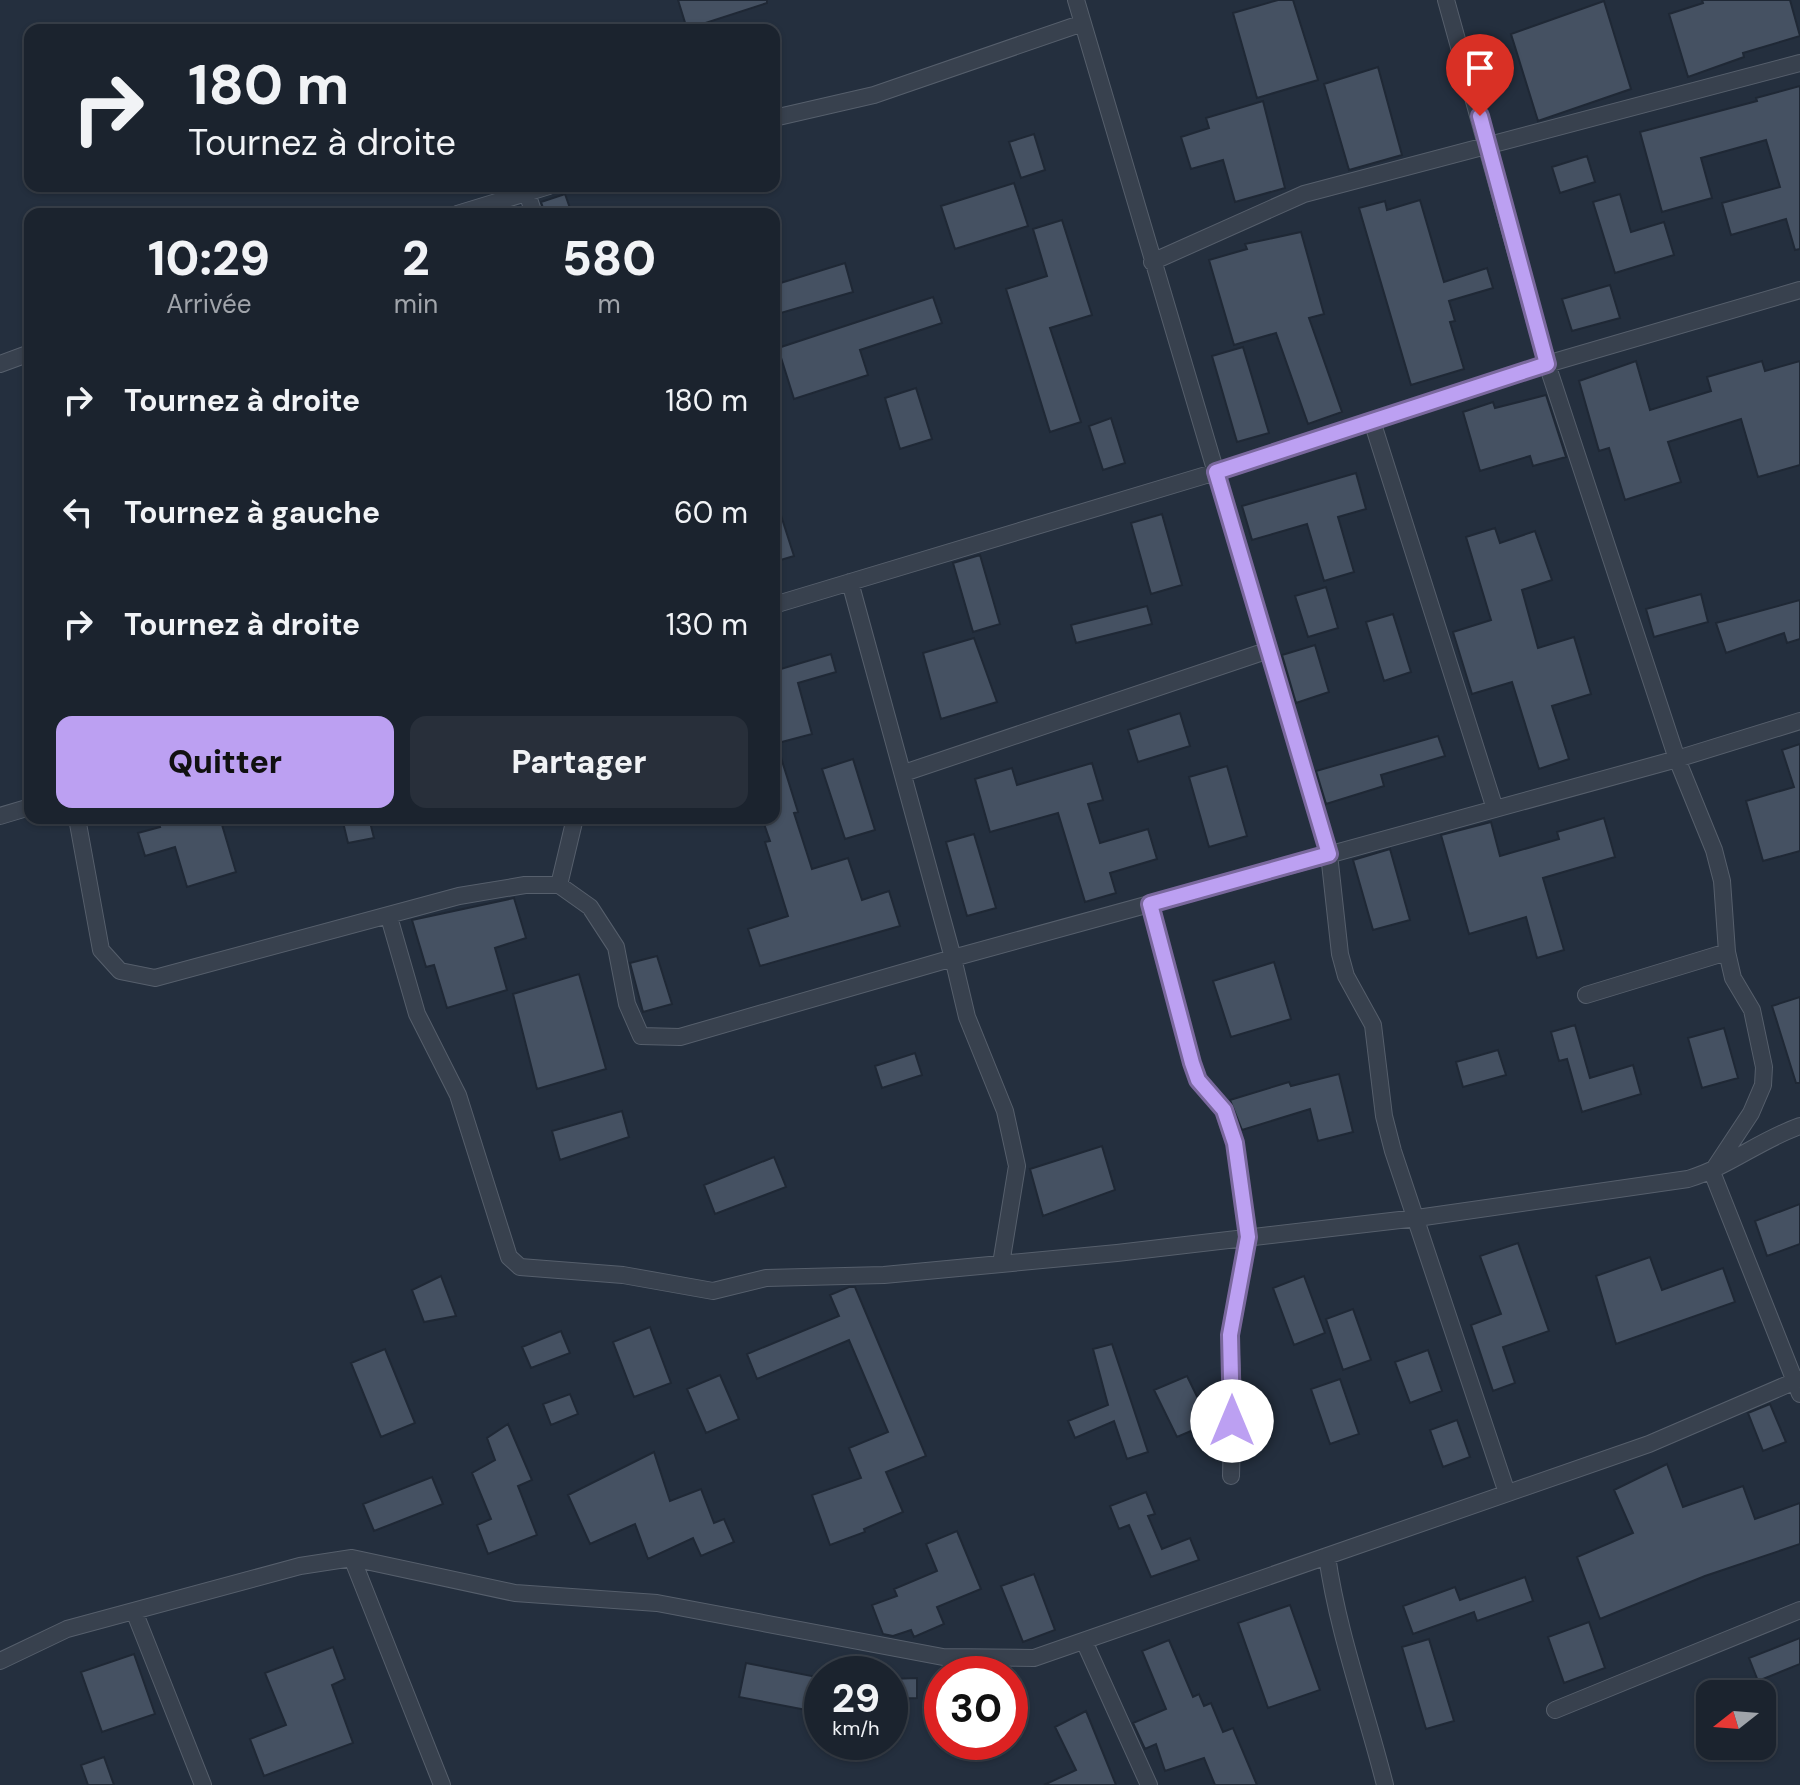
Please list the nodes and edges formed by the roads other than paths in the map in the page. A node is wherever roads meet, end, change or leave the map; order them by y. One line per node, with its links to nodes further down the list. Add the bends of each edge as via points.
1 (1446, 0): 6 (street)
2 (1080, 1): 3 (street)
3 (1080, 24): 5 (street, via 874,95); 11 (street)
4 (1800, 63): 6 (street)
5 (780, 117)
6 (1488, 144): 11 (street, via 1304,194); 15 (street)
7 (530, 192): 8 (street)
8 (527, 193): 9 (street); 10 (street)
9 (477, 208)
10 (532, 208)
11 (1152, 262): 17 (street)
12 (1800, 290): 15 (street)
13 (24, 355): 14 (street)
14 (0, 364)
15 (1547, 364): 16 (street); 22 (street)
16 (1372, 421): 17 (street); 25 (street)
17 (1216, 472): 18 (street); 20 (street)
18 (850, 582): 19 (street); 23 (street)
19 (780, 603)
20 (1269, 650): 23 (street); 29 (street)
21 (1800, 721): 22 (street)
22 (1677, 759): 25 (street); 33 (street, via 1722,881)
23 (904, 773): 34 (street)
24 (24, 809): 26 (street)
25 (1495, 809): 29 (street)
26 (0, 816)
27 (78, 824): 32 (street, via 101,950 120,971 155,978)
28 (574, 824): 30 (street)
29 (1329, 854): 31 (street); 38 (street, via 1340,954 1373,1025 1384,1116)
30 (559, 885): 32 (street, via 459,896); 34 (street, via 590,907 616,947 627,1004 641,1036 680,1037)
31 (1150, 904): 34 (street); 39 (street, via 1198,1080 1224,1110 1235,1143)
32 (389, 917): 40 (street, via 417,1014 458,1095 509,1257 520,1267 623,1275 713,1291 766,1278 884,1275)
33 (1727, 952): 35 (street); 37 (street, via 1761,1039 1763,1085)
34 (953, 958): 40 (street, via 967,1017 1005,1111 1017,1166)
35 (1586, 995)
36 (1800, 1126): 37 (street)
37 (1712, 1172): 38 (street); 41 (street)
38 (1417, 1218): 39 (street); 43 (street)
39 (1248, 1237): 40 (street); 42 (street, via 1230,1335)
40 (1001, 1264)
41 (1799, 1385): 43 (street)
42 (1231, 1476)
43 (1507, 1493): 44 (street)
44 (1327, 1556): 48 (street); 54 (street, via 1335,1610)
45 (352, 1558): 47 (street, via 300,1566); 48 (street, via 515,1593 657,1603 943,1657 1034,1658); 52 (street)
46 (1800, 1610): 50 (street)
47 (134, 1611): 49 (street, via 67,1629); 51 (street)
48 (1084, 1641): 53 (street)
49 (0, 1661)
50 (1555, 1710)
51 (203, 1785)
52 (442, 1785)
53 (1149, 1785)
54 (1385, 1785)

